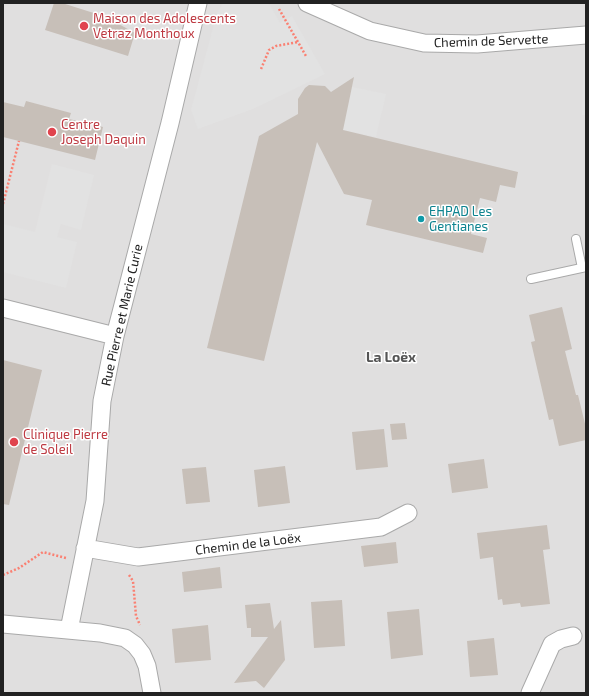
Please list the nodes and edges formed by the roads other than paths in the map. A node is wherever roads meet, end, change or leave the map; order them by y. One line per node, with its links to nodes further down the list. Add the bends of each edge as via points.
1 (198, 3): 8 (street, Rue Pierre et Marie Curie)
2 (307, 3): 3 (street, Chemin de Servette, via 370,31 424,43 477,44)
3 (586, 35)
4 (576, 239): 5 (lane)
5 (584, 268): 6 (lane)
6 (531, 279)
7 (3, 308): 8 (street)
8 (115, 336): 10 (street, Rue Pierre et Marie Curie, via 104,386 95,501)
9 (408, 513): 10 (street, Chemin de la Loëx, via 381,527 138,557)
10 (84, 555): 12 (street, Rue Pierre et Marie Curie)
11 (3, 624): 12 (street)
12 (69, 630): 14 (street, via 114,635 125,638 135,645 147,666)
13 (573, 636): 15 (street, via 552,644)
14 (152, 693)
15 (530, 693)

